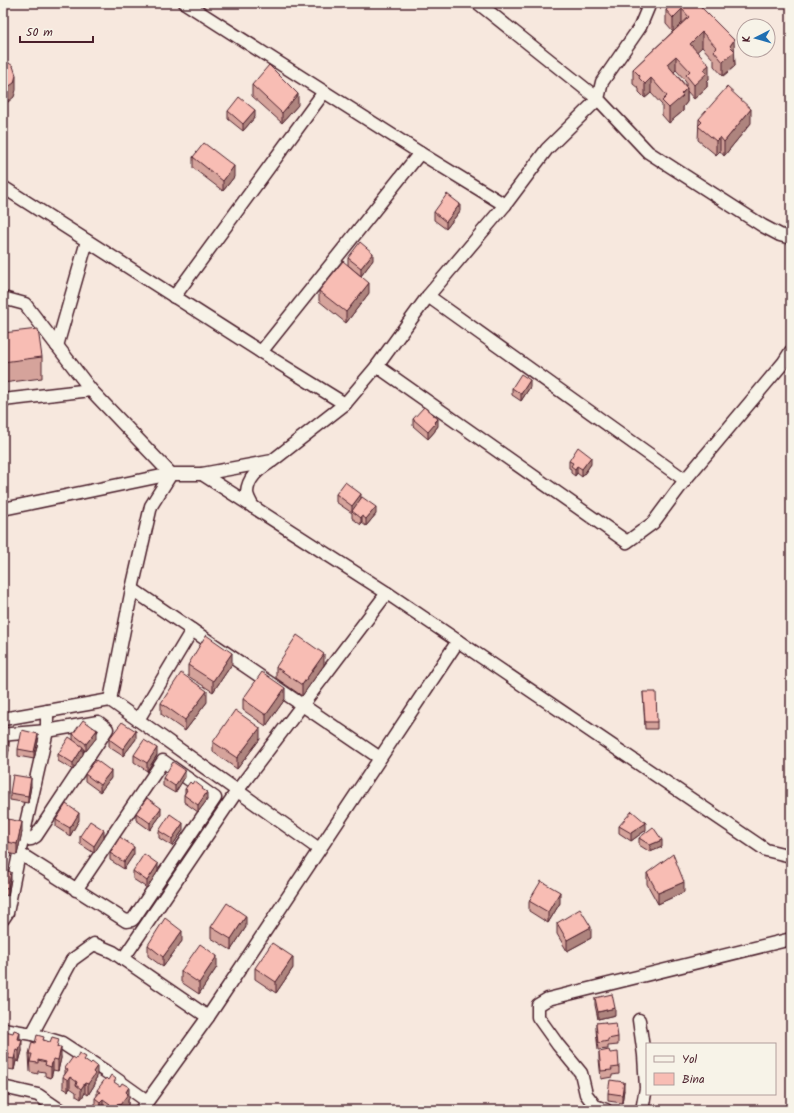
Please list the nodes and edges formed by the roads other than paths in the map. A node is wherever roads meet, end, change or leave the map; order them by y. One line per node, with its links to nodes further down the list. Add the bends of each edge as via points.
1 (184, 3): 4 (street)
2 (478, 3): 5 (street)
3 (650, 3): 5 (street, via 640,27 602,82)
4 (324, 92): 6 (street); 12 (street)
5 (598, 99): 8 (street, via 547,149); 9 (street, via 648,152 763,226)
6 (420, 153): 8 (street); 16 (street)
7 (3, 187): 10 (street)
8 (505, 205): 11 (street)
9 (791, 238)
10 (87, 241): 12 (street); 14 (street)
11 (428, 296): 17 (street); 24 (street)
12 (174, 297): 16 (street)
13 (3, 298): 14 (street, via 25,304)
14 (57, 346): 18 (street)
15 (791, 351): 24 (street)
16 (261, 352): 20 (street)
17 (377, 366): 20 (street); 24 (street, via 627,542 653,523)
18 (92, 390): 19 (street); 22 (street)
19 (3, 400)
20 (345, 404): 21 (street)
21 (272, 461): 23 (street); 25 (street, via 251,478 247,493)
22 (171, 474): 23 (street); 26 (street); 27 (street, via 151,506)
23 (202, 474): 25 (street)
24 (685, 480)
25 (253, 507): 28 (street)
26 (3, 509)
27 (132, 589): 29 (street); 31 (street)
28 (387, 593): 30 (street); 32 (street)
29 (192, 630): 32 (street); 35 (street)
30 (458, 641): 38 (street); 43 (street, via 766,850)
31 (110, 700): 33 (street); 35 (street)
32 (302, 706): 38 (street); 39 (street)
33 (47, 711): 34 (street); 36 (street)
34 (3, 719)
35 (138, 720): 39 (street)
36 (47, 732): 37 (street); 40 (street); 40 (street, via 98,722 108,729 36,836)
37 (3, 736)
38 (380, 758): 41 (street)
39 (238, 791): 41 (street); 47 (street)
40 (22, 840): 42 (street)
41 (319, 849): 48 (street)
42 (19, 854): 44 (street); 45 (street, via 8,913)
43 (791, 856)
44 (76, 890): 44 (street, via 126,921 132,920 215,798 163,761)
45 (3, 919)
46 (791, 939): 55 (street, via 548,999 538,1005 538,1017 581,1073 586,1094 595,1106)
47 (123, 959): 48 (street); 51 (street, via 94,944 72,960)
48 (208, 1017): 53 (street)
49 (639, 1020): 56 (street, via 646,1088)
50 (3, 1029): 51 (street)
51 (32, 1034): 53 (street, via 62,1043 105,1071)
52 (3, 1088): 54 (street, via 38,1095)
53 (144, 1106)
54 (60, 1110)
55 (606, 1110)
56 (642, 1110)

